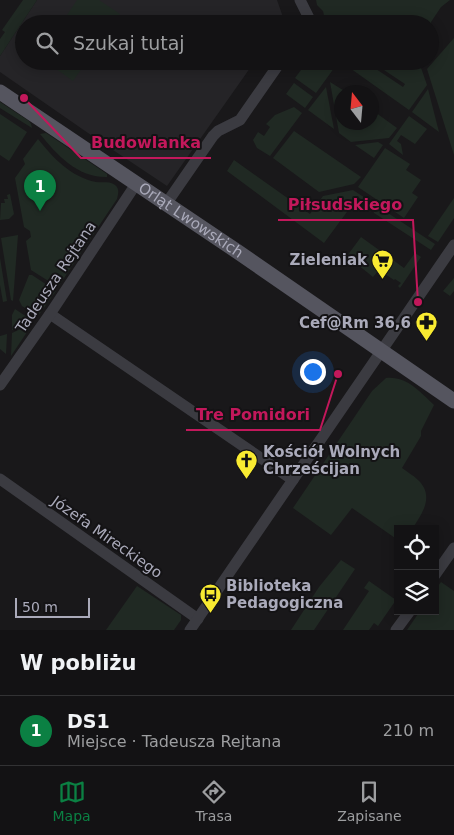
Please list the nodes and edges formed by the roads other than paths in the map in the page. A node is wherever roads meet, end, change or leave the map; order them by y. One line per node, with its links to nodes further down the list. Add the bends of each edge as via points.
1 (300, 0): 2 (street)
2 (308, 15)
3 (275, 70): 6 (street, via 240,120 213,136)
4 (0, 92): 5 (main road, Orląt Lwowskich)
5 (136, 184): 6 (main road, Orląt Lwowskich); 8 (street, Tadeusza Rejtana)
6 (166, 204): 9 (main road, Orląt Lwowskich)
7 (454, 245): 9 (street)
8 (50, 314): 10 (street, Tadeusza Rejtana); 13 (street)
9 (382, 350): 11 (main road, Orląt Lwowskich); 13 (street)
10 (0, 385)
11 (454, 401)
12 (0, 479): 17 (street, Józefa Mireckiego)
13 (293, 480): 17 (street)
14 (454, 548): 15 (street)
15 (439, 570)
16 (407, 615): 19 (street)
17 (198, 619): 18 (street)
18 (190, 630)
19 (396, 630)

